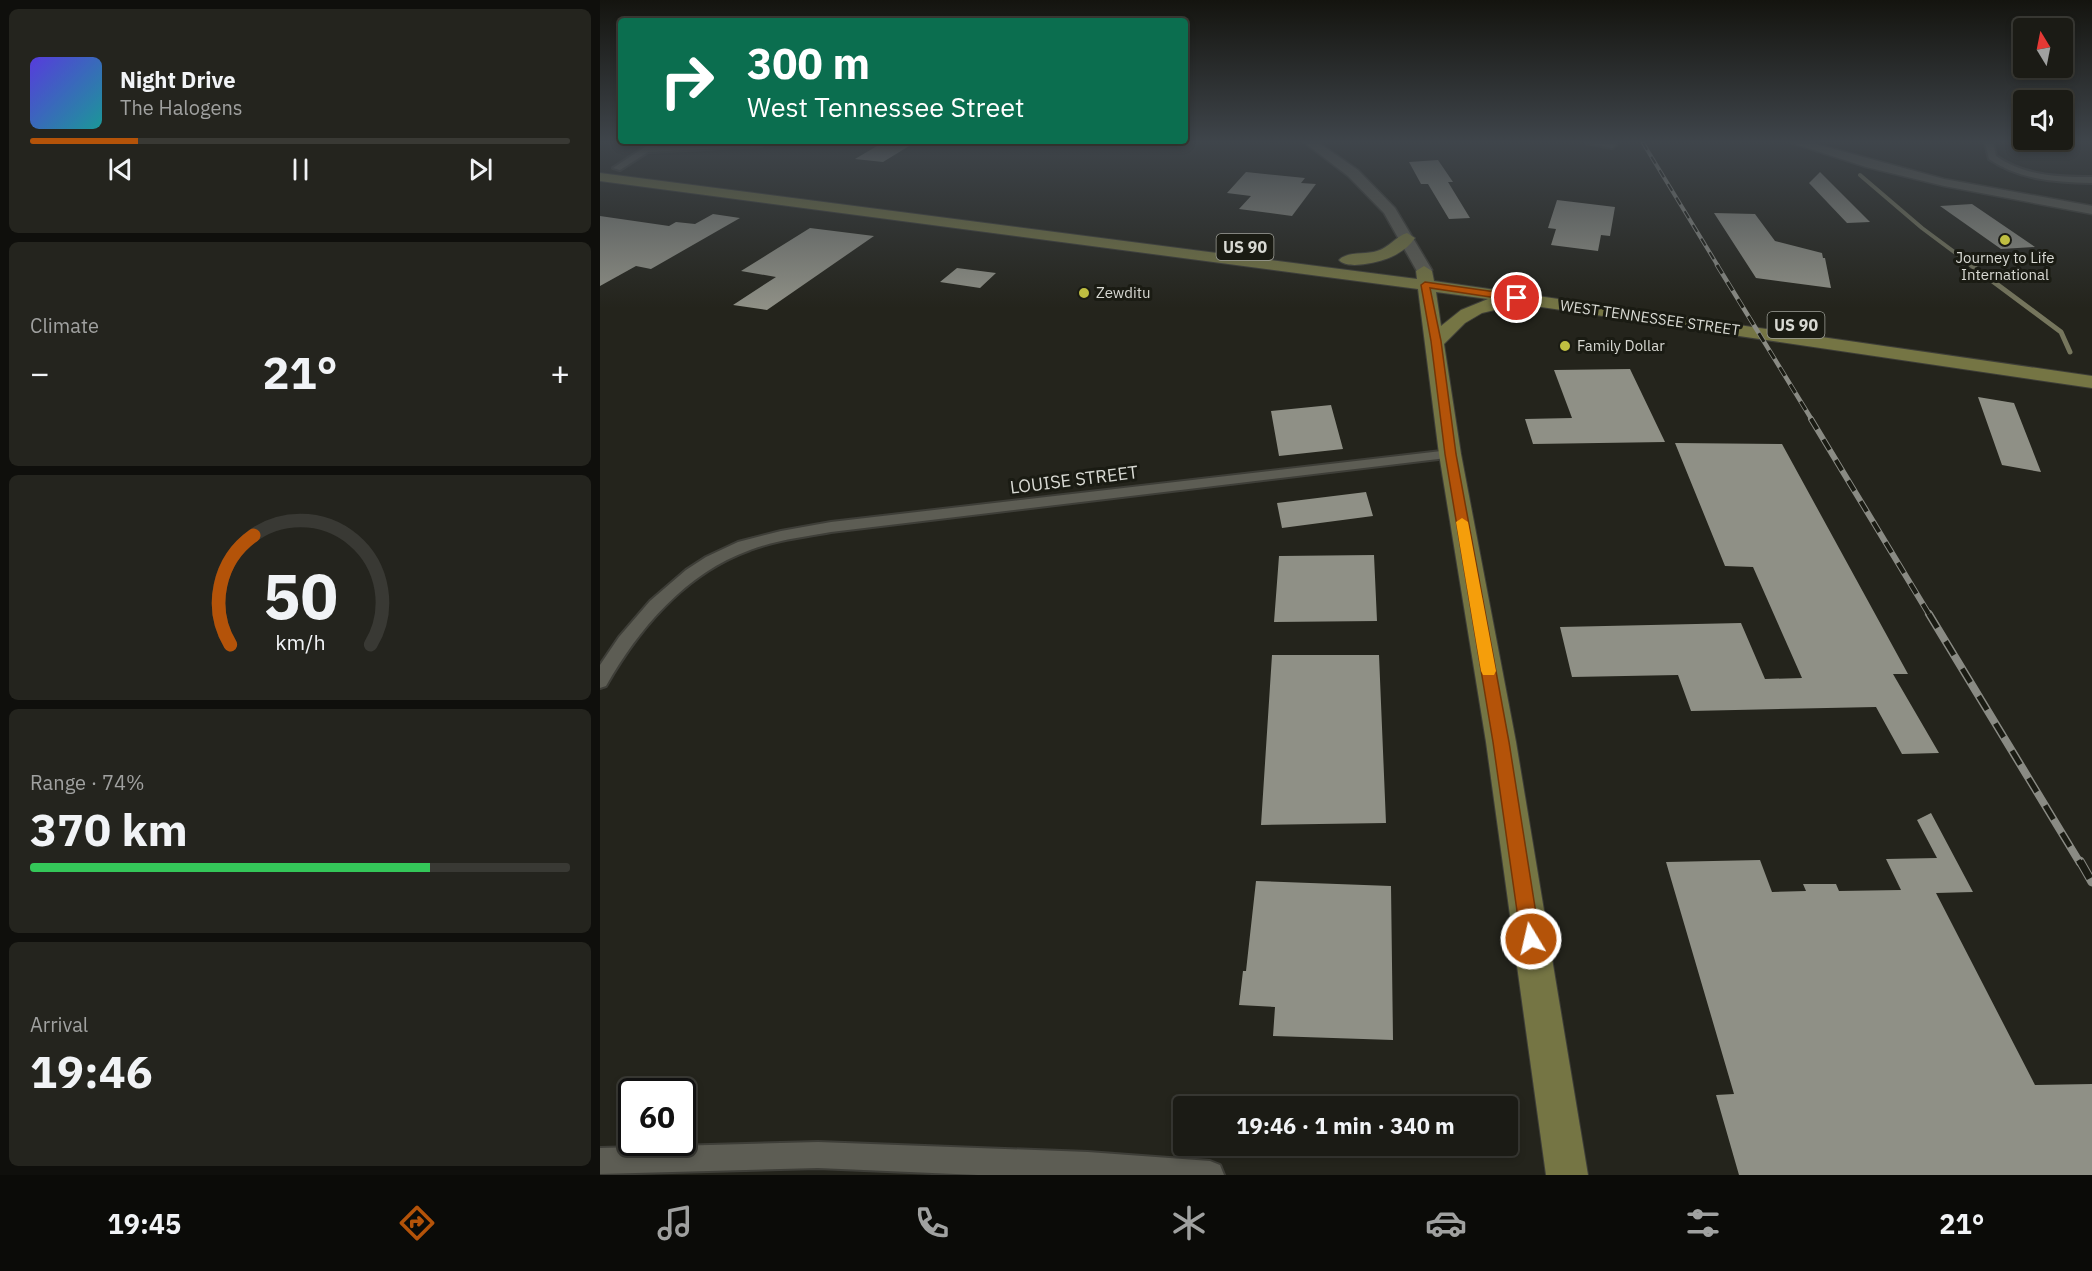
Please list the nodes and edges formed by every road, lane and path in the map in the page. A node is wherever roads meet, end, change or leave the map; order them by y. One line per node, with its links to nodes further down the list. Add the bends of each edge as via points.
1 (785, 198): 6 (main road, WEST TENNESSEE STREET / US 90)
2 (826, 198): 6 (main road, WEST TENNESSEE STREET / US 90)
3 (1379, 198): 7 (main road)
4 (2025, 198): 5 (main road)
5 (2092, 210)
6 (944, 215): 8 (main road, WEST TENNESSEE STREET / US 90); 9 (main road, WEST TENNESSEE STREET / US 90)
7 (1407, 238): 8 (main road, via 1387,254); 9 (main road)
8 (1347, 260): 9 (main road, WEST TENNESSEE STREET / US 90)
9 (1425, 278): 10 (main road, WEST TENNESSEE STREET / US 90); 11 (main road); 12 (main road, WEST TENNESSEE STREET / US 90)
10 (1536, 301): 11 (main road, via 1476,308 1459,318); 12 (main road, WEST TENNESSEE STREET / US 90, via 1964,363)
11 (1436, 341): 15 (main road)
12 (2002, 362): 13 (main road, via 2040,360); 14 (main road, WEST TENNESSEE STREET / US 90)
13 (2092, 368)
14 (2092, 382)
15 (1450, 454): 16 (street, LOUISE STREET, via 831,527 750,544 708,563 664,597 629,635); 20 (main road, via 1501,742)
16 (600, 681)
17 (600, 1161): 18 (street, via 818,1155)
18 (1088, 1170): 19 (street)
19 (1209, 1175)
20 (1567, 1175)

